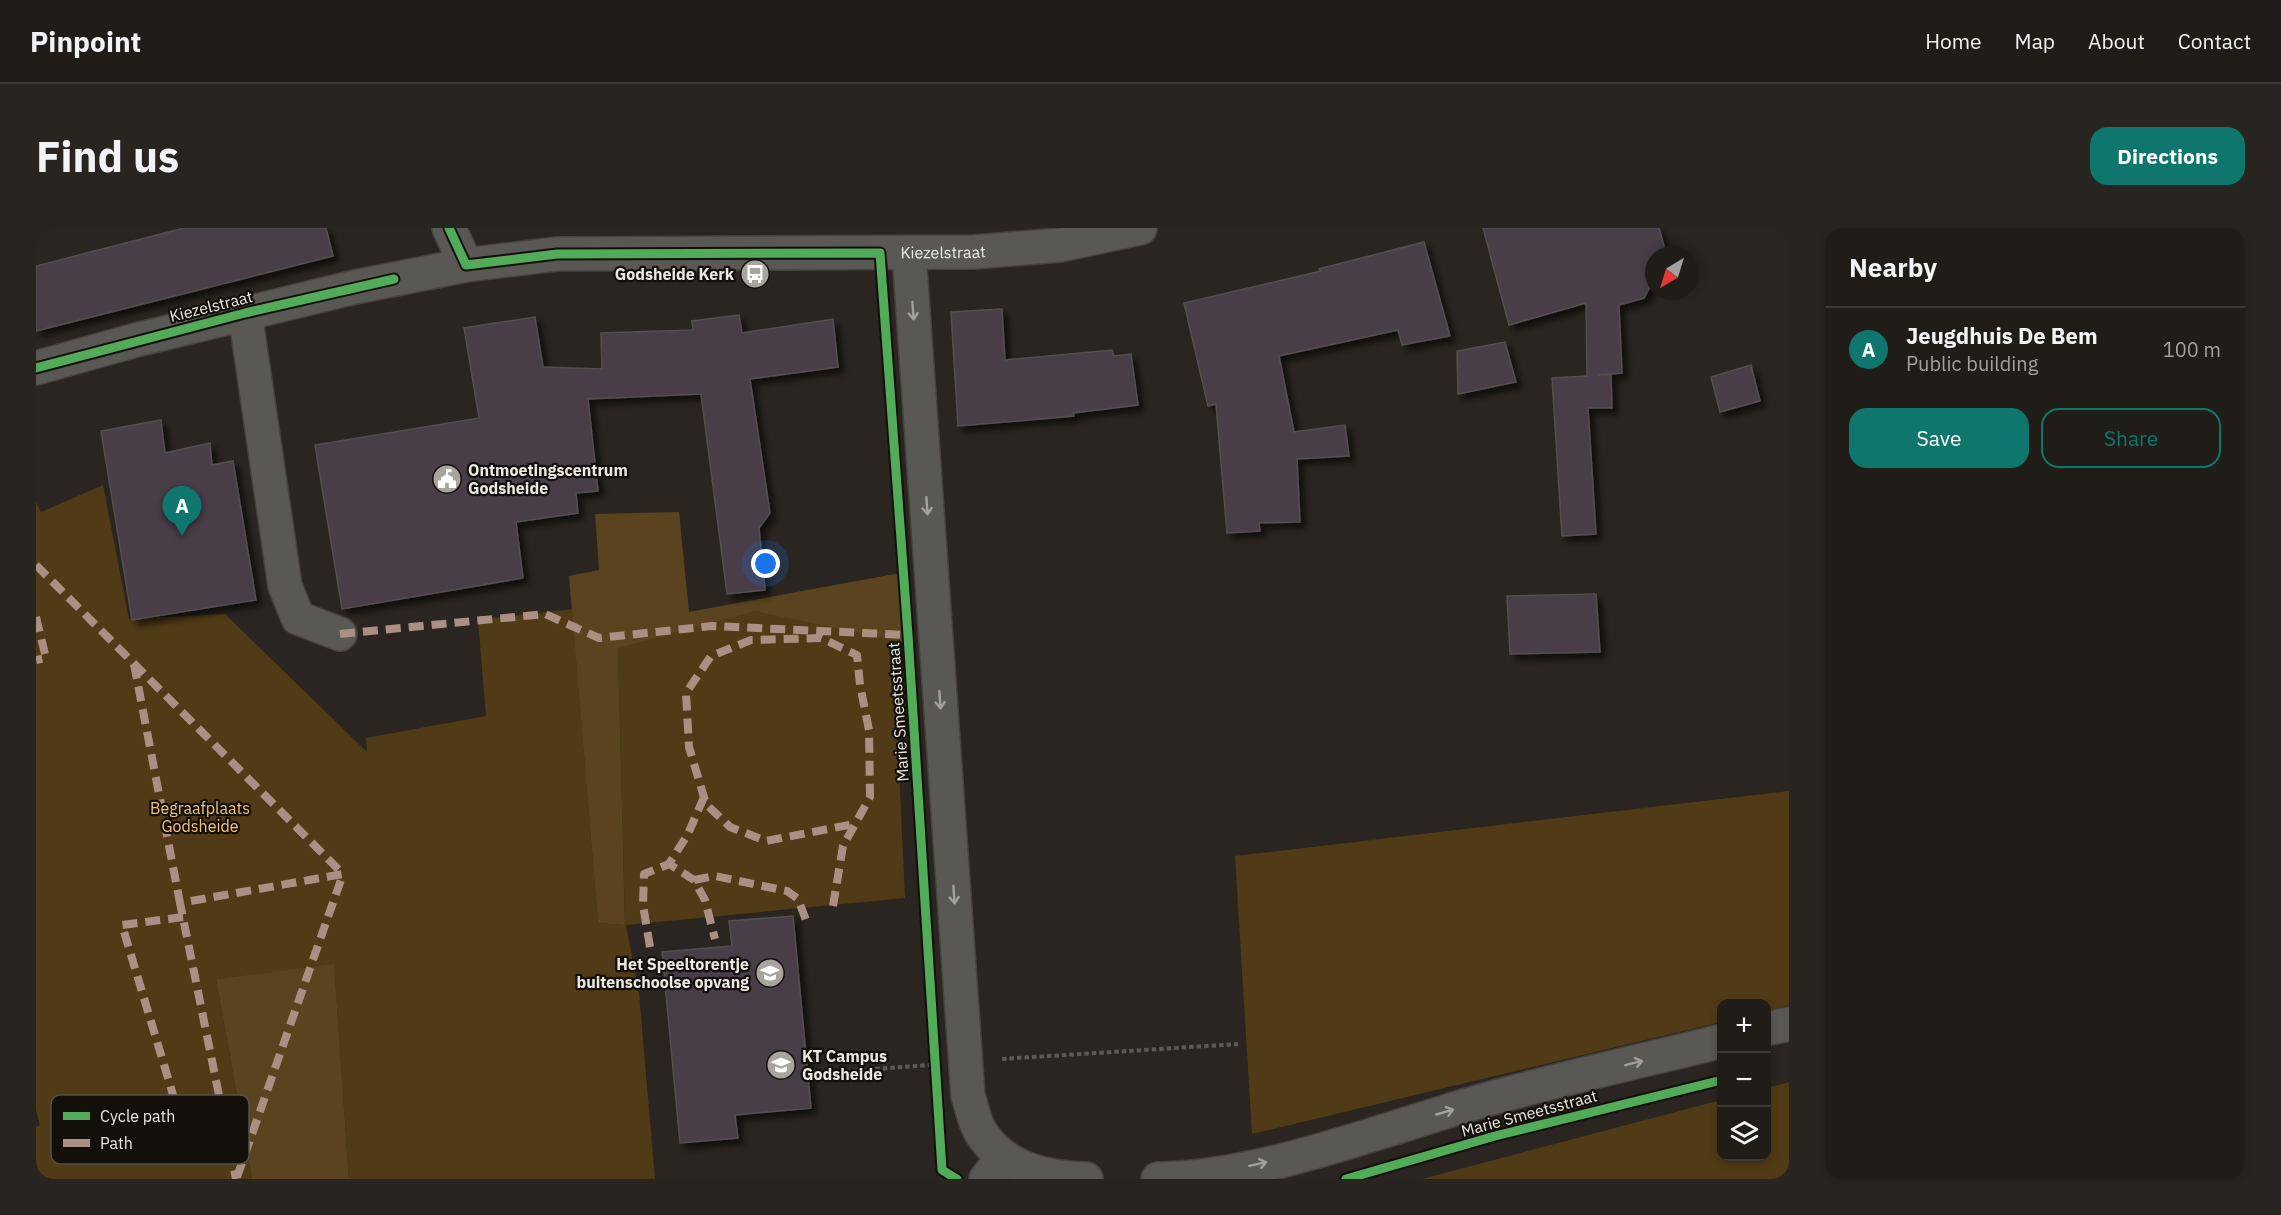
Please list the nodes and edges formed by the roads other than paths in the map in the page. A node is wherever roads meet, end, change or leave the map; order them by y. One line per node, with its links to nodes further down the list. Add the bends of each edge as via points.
1 (449, 228): 4 (street)
2 (1140, 228): 3 (street, Kiezelstraat, via 1060,245)
3 (909, 253): 4 (street, Kiezelstraat, via 557,254); 11 (street, one-way to 11, via 950,1063 968,1096)
4 (466, 265): 5 (street, Kiezelstraat)
5 (245, 313): 6 (street, Kiezelstraat); 7 (street, via 285,586 298,618)
6 (36, 368)
7 (340, 634)
8 (1789, 1024): 9 (street)
9 (1771, 1028)
10 (1717, 1042): 13 (street, Marie Smeetsstraat, one-way to 10, via 1296,1156 1477,1102)
11 (994, 1168): 12 (street)
12 (1086, 1179)
13 (1158, 1179)

